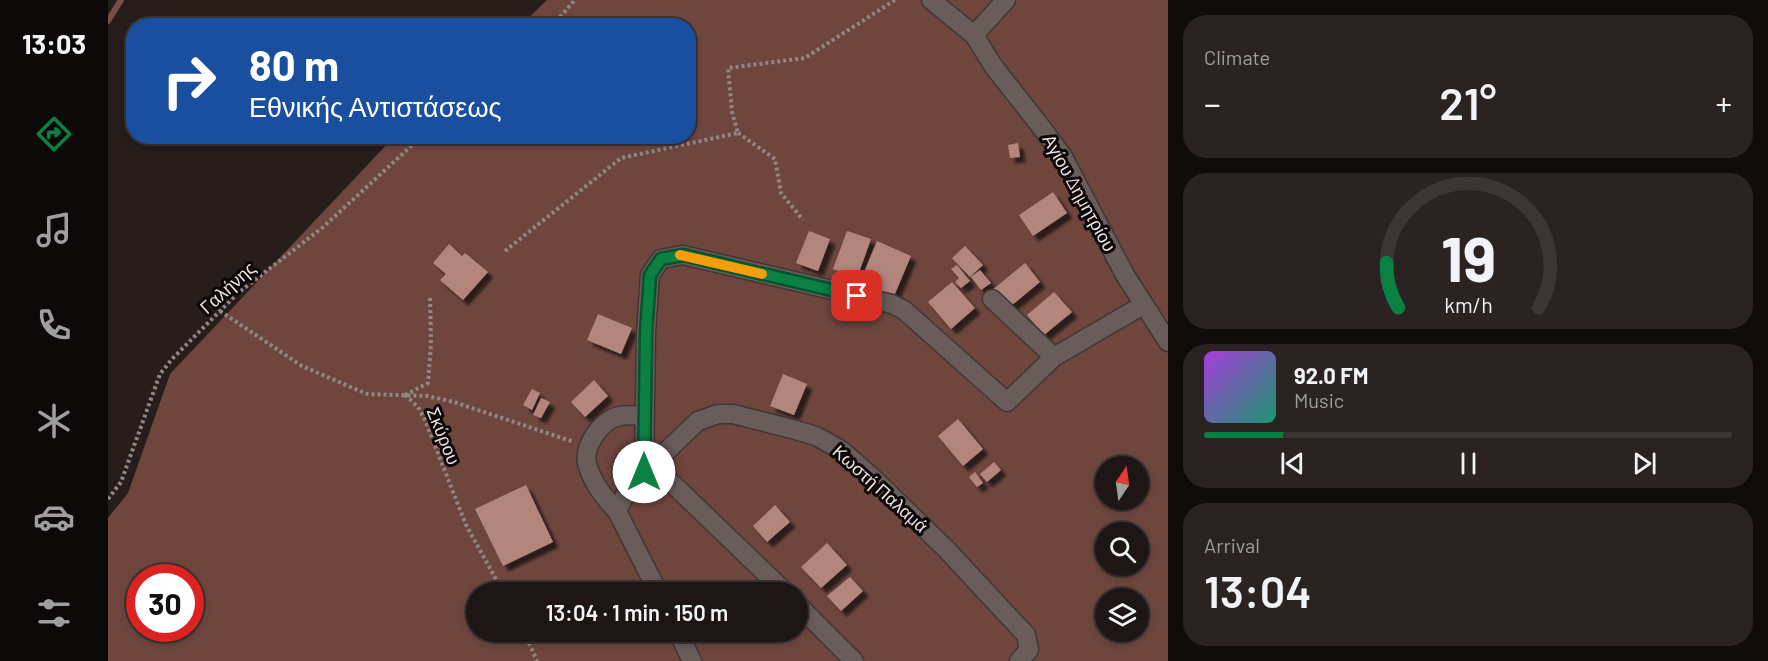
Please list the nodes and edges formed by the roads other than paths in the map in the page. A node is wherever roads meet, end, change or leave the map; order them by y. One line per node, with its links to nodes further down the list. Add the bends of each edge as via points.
1 (931, 0): 3 (street, Αγίου Δημητρίου)
2 (1006, 0): 3 (street)
3 (974, 35): 5 (street, Αγίου Δημητρίου, via 994,68 1063,158)
4 (992, 299): 7 (street)
5 (1143, 305): 6 (street, Αγίου Δημητρίου); 7 (street)
6 (1168, 342)
7 (1054, 357): 8 (street, via 1007,402 904,310 892,304 683,255 661,259 650,275)
8 (644, 416): 9 (street); 10 (street, via 618,416 600,429 588,447 587,465 600,492)
9 (648, 468): 10 (street, via 623,495); 12 (street); 15 (street, Κωστή Παλαμά, via 698,421 718,414 754,418 816,436 841,450 892,495 1026,635 1030,645)
10 (616, 511): 11 (street)
11 (653, 582)
12 (774, 582)
13 (808, 615): 17 (street)
14 (683, 642): 16 (street)
15 (1020, 660)
16 (692, 661)
17 (854, 661)

